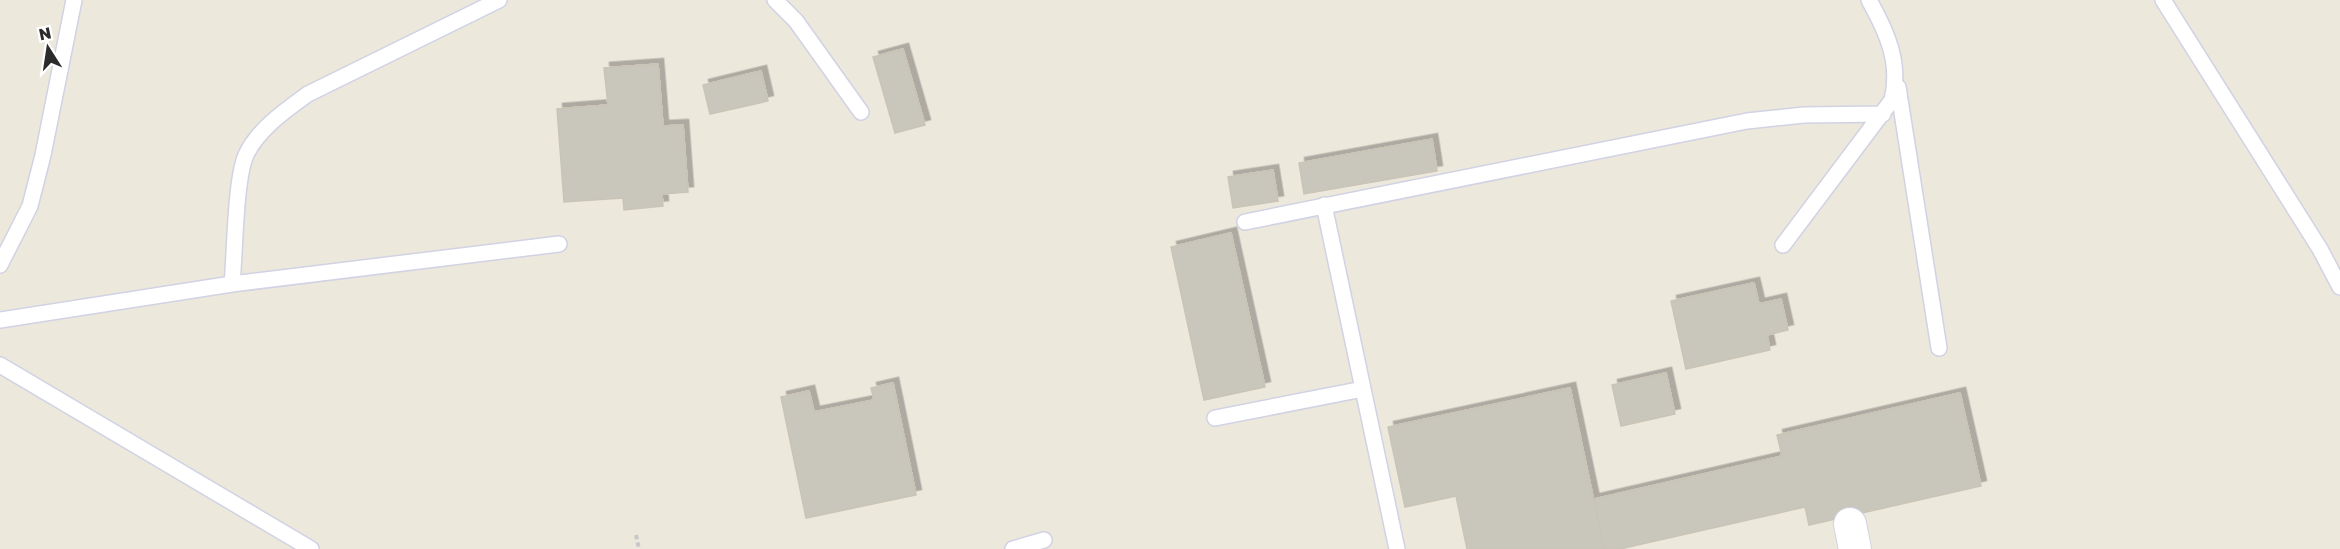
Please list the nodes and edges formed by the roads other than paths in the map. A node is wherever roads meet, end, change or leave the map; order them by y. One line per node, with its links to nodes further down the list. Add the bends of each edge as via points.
1 (74, 0): 13 (lane, via 44,155 30,206)
2 (499, 0): 14 (lane, via 308,94 280,114 246,156)
3 (775, 0): 7 (lane, via 796,21)
4 (1869, 0): 6 (lane, via 1889,40)
5 (2163, 0): 15 (lane)
6 (1897, 79): 8 (lane, via 1892,100); 17 (lane)
7 (861, 112)
8 (1883, 114): 9 (lane, via 1804,115 1747,121); 12 (lane)
9 (1324, 205): 10 (lane); 19 (lane)
10 (1245, 222)
11 (559, 244): 14 (lane)
12 (1783, 245)
13 (0, 265)
14 (232, 284): 16 (lane)
15 (2340, 287)
16 (0, 320)
17 (1939, 348)
18 (0, 365): 22 (lane)
19 (1363, 389): 20 (lane); 24 (lane)
20 (1215, 418)
21 (1044, 540): 23 (lane)
22 (311, 549)
23 (1013, 549)
24 (1397, 549)

